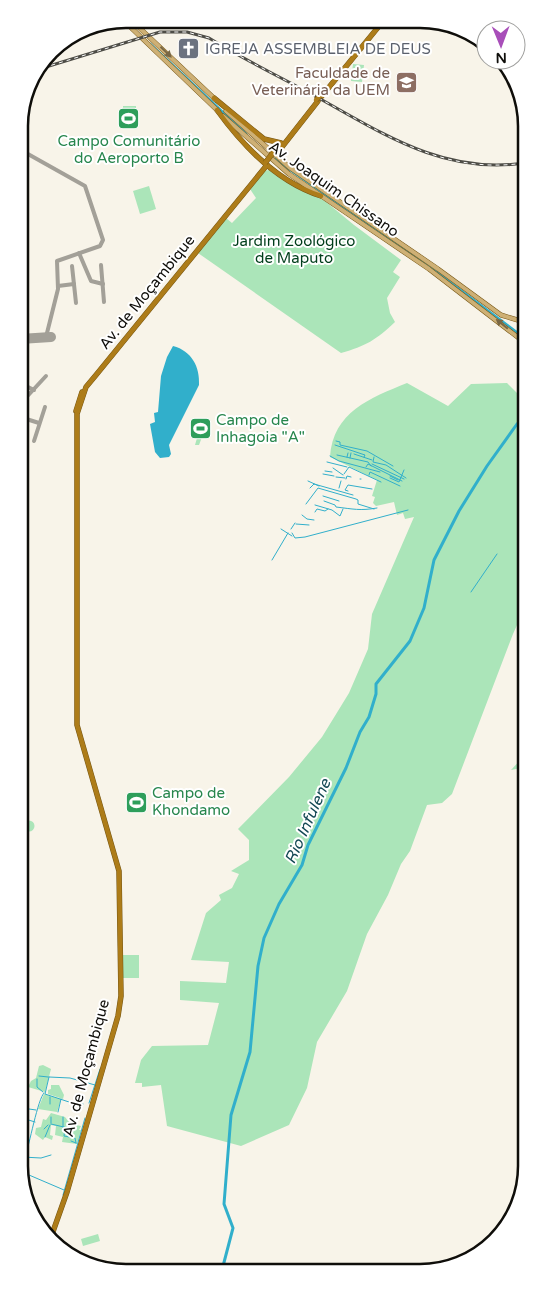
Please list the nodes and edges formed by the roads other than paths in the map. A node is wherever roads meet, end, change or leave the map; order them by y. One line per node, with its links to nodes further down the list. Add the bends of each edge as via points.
1 (131, 28): 7 (main road, Av. Joaquim Chissano)
2 (140, 28): 5 (main road, Av. Joaquim Chissano, one-way to 5)
3 (373, 28): 6 (highway)
4 (377, 28): 6 (highway)
5 (214, 98): 8 (highway, via 264,139); 14 (main road, Av. Joaquim Chissano, via 289,167)
6 (319, 99): 8 (highway, Av. de Moçambique); 9 (highway, via 287,144)
7 (216, 110): 10 (highway); 13 (main road, Av. Joaquim Chissano, via 268,158)
8 (281, 143): 9 (highway, Av. de Moçambique)
9 (277, 151): 10 (highway, Av. de Moçambique, bridge)
10 (264, 164): 11 (highway); 12 (highway, Av. de Moçambique); 18 (highway, Av. de Moçambique, via 82,392 75,421)
11 (274, 171): 12 (highway); 13 (highway)
12 (261, 172): 18 (highway, Av. de Moçambique, via 86,387 77,414)
13 (321, 196): 15 (main road, Av. Joaquim Chissano)
14 (489, 307): 15 (main road); 16 (main road, Av. Joaquim Chissano, via 508,319)
15 (486, 311): 17 (main road, Av. Joaquim Chissano, one-way to 15)
16 (518, 321)
17 (518, 337)
18 (75, 465): 19 (highway)
19 (75, 603): 20 (highway, Av. de Moçambique, via 76,703 80,740 116,859); 20 (highway, Av. de Moçambique, via 76,733 115,860)
20 (119, 897): 21 (highway, Av. de Moçambique, via 119,996 115,1018)
21 (52, 1230)

